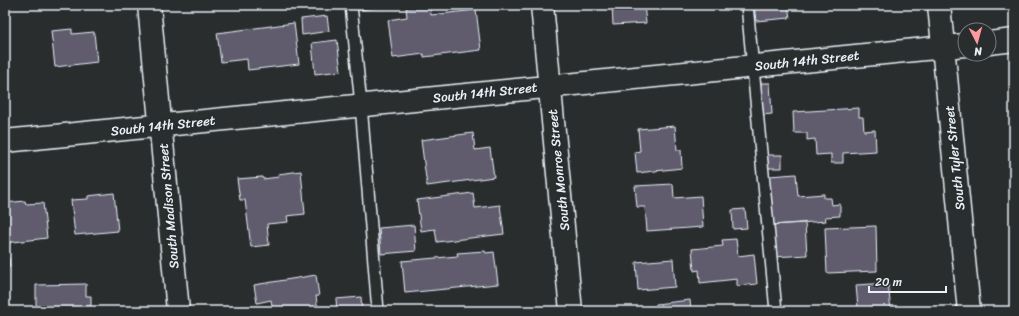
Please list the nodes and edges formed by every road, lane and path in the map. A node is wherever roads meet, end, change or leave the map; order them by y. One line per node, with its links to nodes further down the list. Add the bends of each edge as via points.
1 (149, 5): 13 (street, South Madison Street)
2 (351, 5): 12 (lane)
3 (542, 5): 11 (street, South Monroe Street)
4 (747, 5): 10 (lane)
5 (939, 5): 9 (street, South Tyler Street)
6 (1014, 40): 7 (street)
7 (997, 42)
8 (957, 46): 9 (street, South 14th Street)
9 (943, 47): 10 (street, South 14th Street); 19 (street, South Tyler Street)
10 (753, 66): 11 (street, South 14th Street); 18 (lane)
11 (549, 86): 12 (street, South 14th Street); 17 (street, South Monroe Street)
12 (361, 105): 13 (street, South 14th Street); 16 (lane)
13 (160, 126): 14 (street, South 14th Street); 15 (street, South Madison Street)
14 (5, 141)
15 (178, 311)
16 (378, 311)
17 (571, 311)
18 (776, 311)
19 (969, 311)

